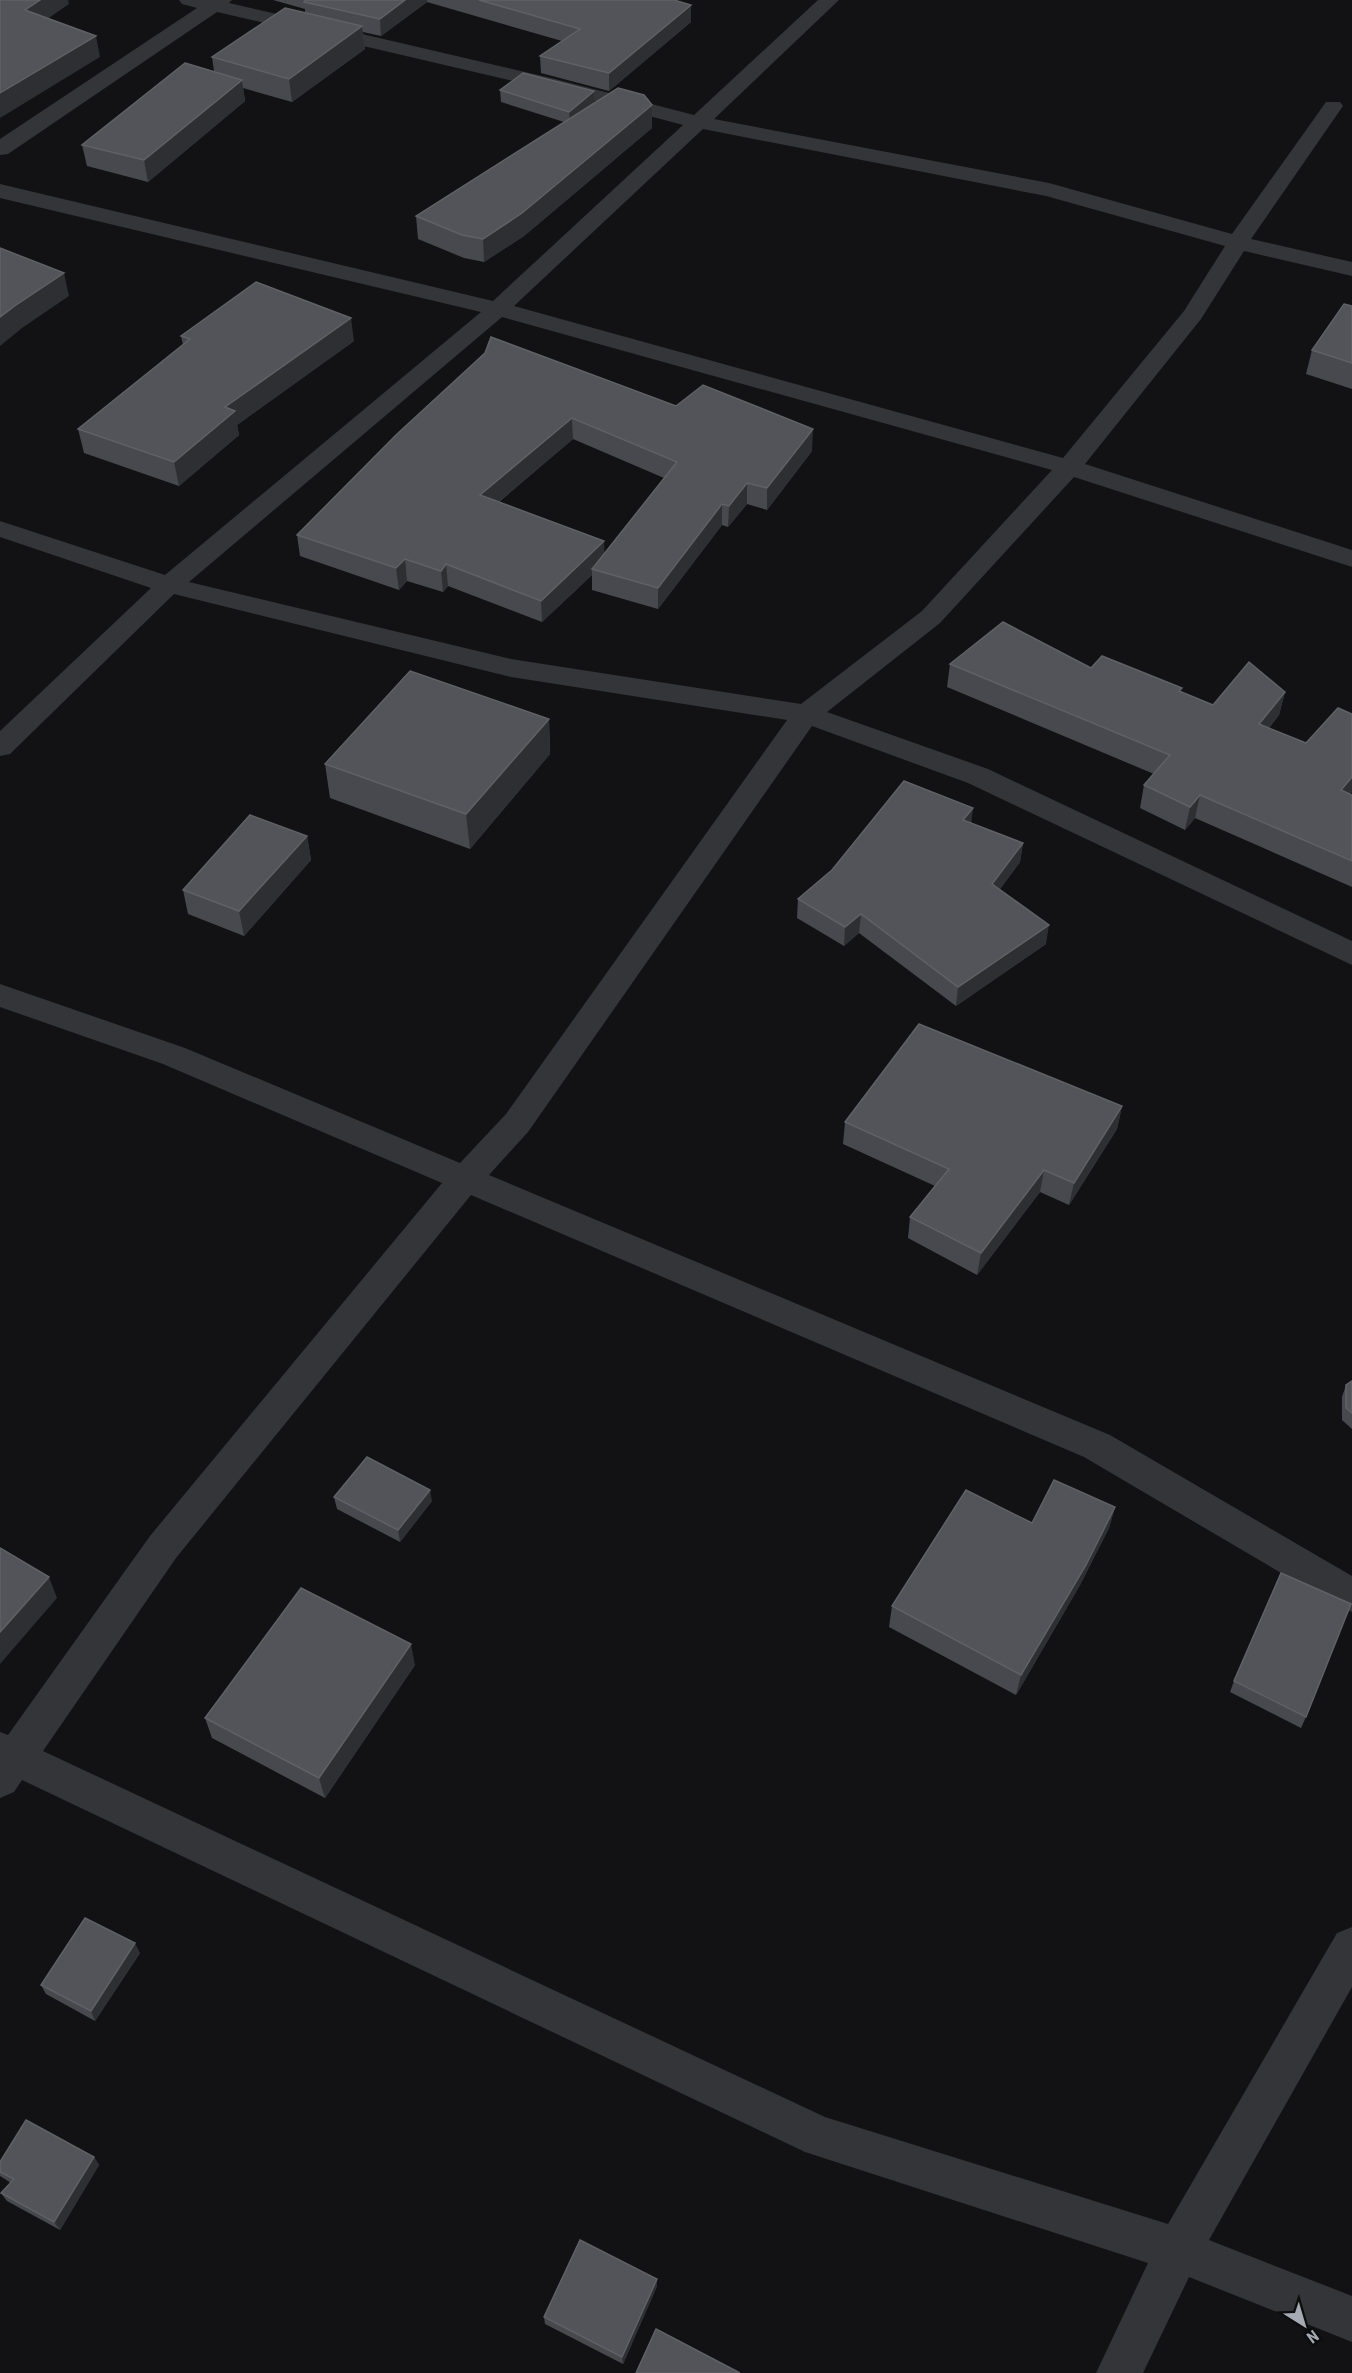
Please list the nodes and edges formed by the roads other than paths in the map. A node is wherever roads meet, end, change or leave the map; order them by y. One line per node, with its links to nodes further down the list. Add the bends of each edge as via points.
1 (189, 0): 3 (street)
2 (829, 0): 5 (street)
3 (217, 4): 5 (street); 6 (street)
4 (1333, 106): 8 (street)
5 (698, 122): 8 (street, via 1049,190); 10 (street)
6 (0, 149)
7 (0, 191): 10 (street)
8 (1238, 243): 9 (street); 11 (street, via 1193,314)
9 (1352, 269)
10 (498, 309): 11 (street); 14 (street)
11 (1069, 467): 13 (street); 15 (street, via 931,617)
12 (0, 529): 14 (street)
13 (1352, 559)
14 (169, 585): 15 (street, via 511,668); 16 (street)
15 (806, 714): 17 (street, via 978,776); 19 (street, via 517,1123)
16 (0, 747)
17 (1352, 954)
18 (0, 995): 19 (street, via 174,1056)
19 (466, 1178): 20 (street, via 1097,1446); 21 (street, via 163,1547)
20 (1352, 1595)
21 (5, 1762): 23 (street, via 820,2137)
22 (1352, 1947): 23 (street)
23 (1178, 2250): 24 (street); 25 (street)
24 (1352, 2319)
25 (1119, 2373)

